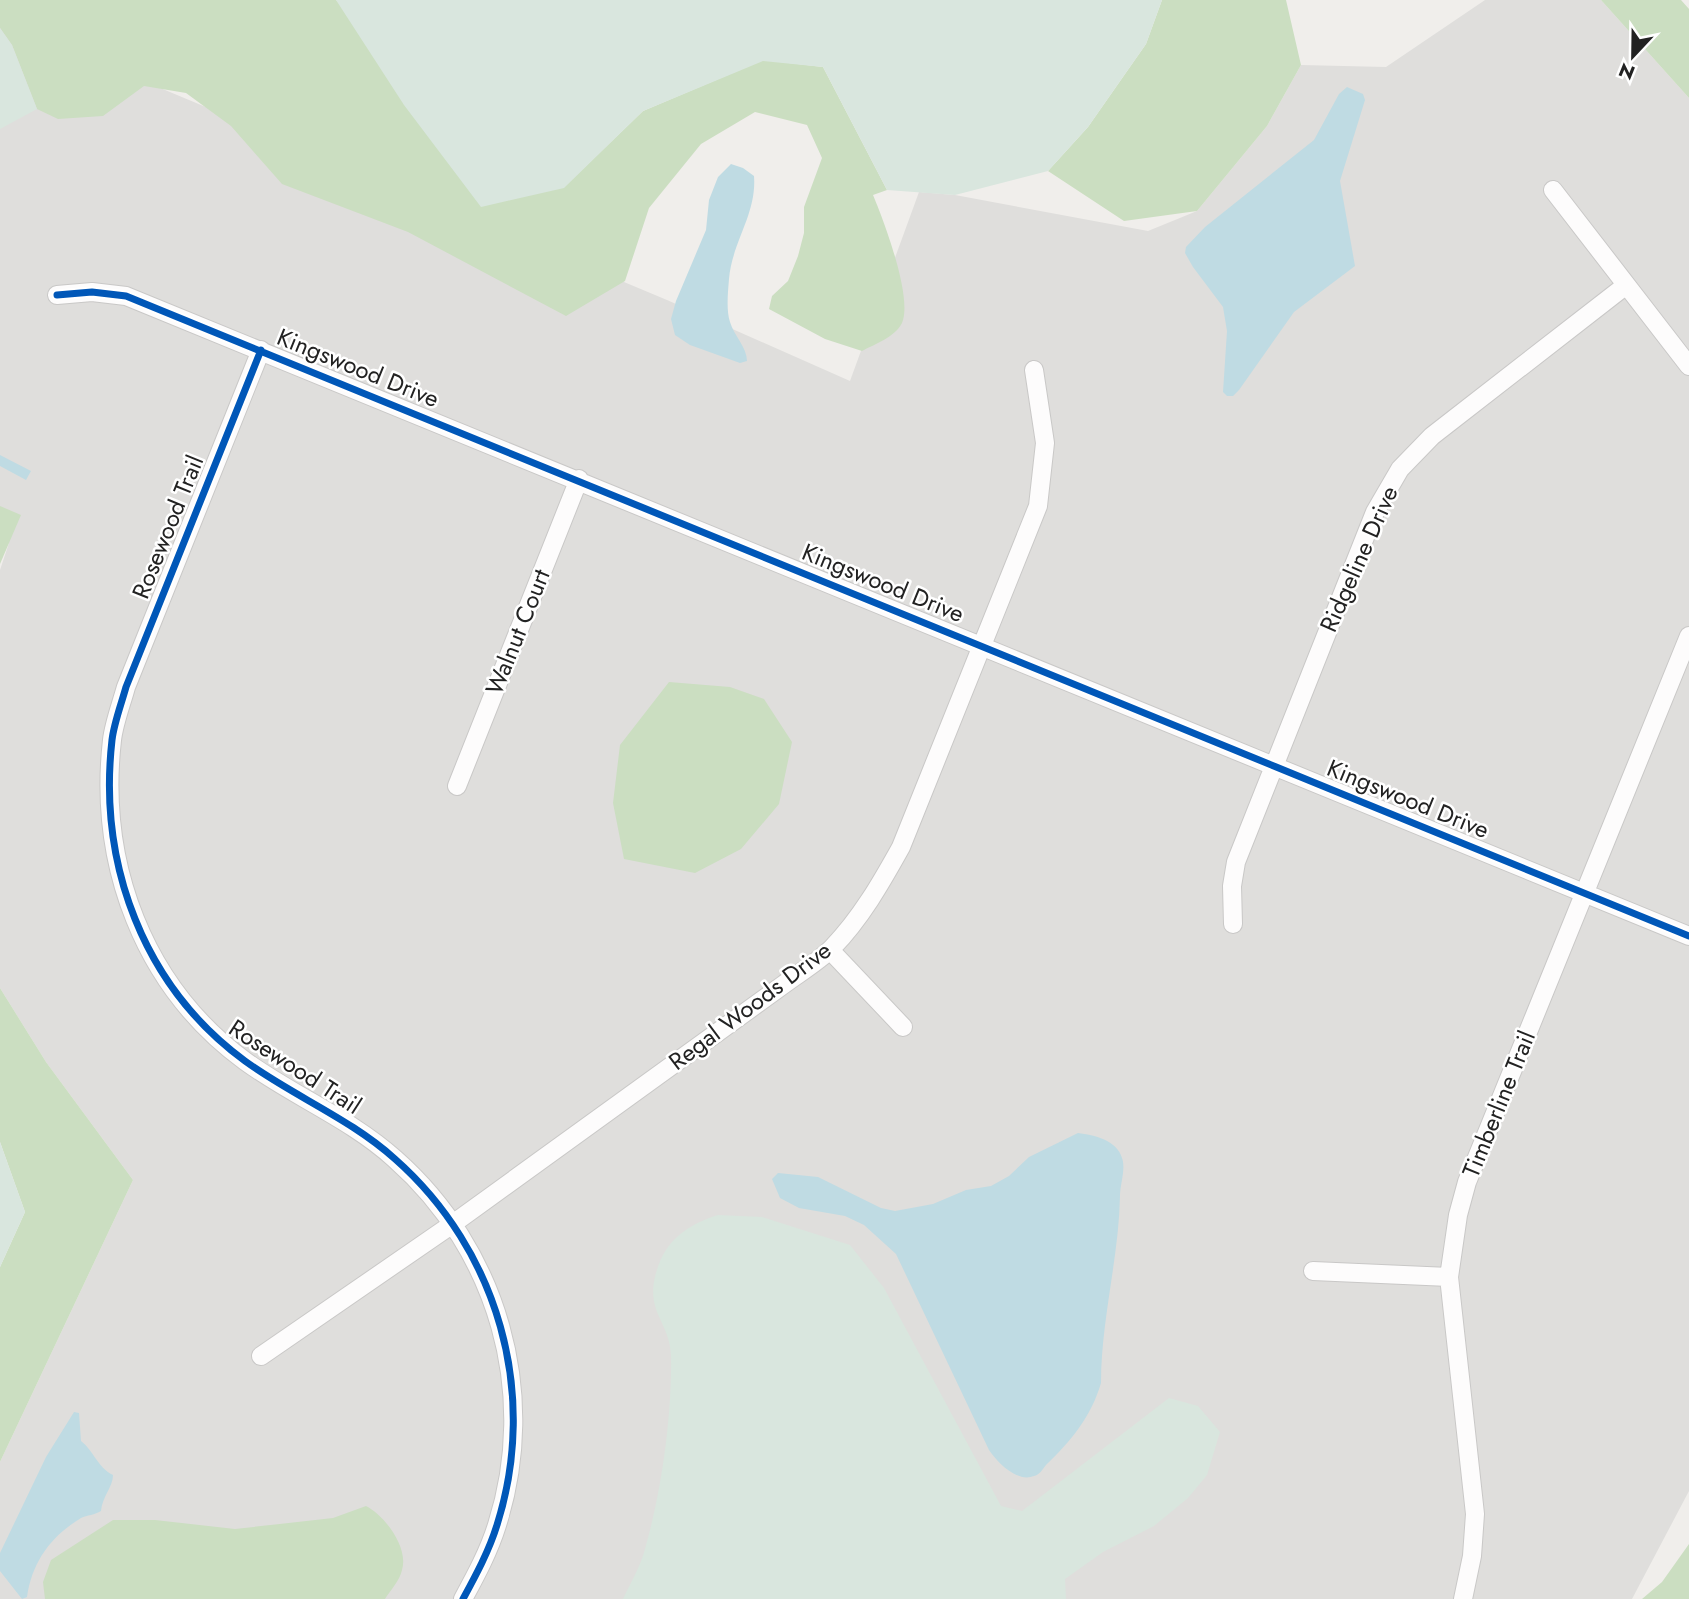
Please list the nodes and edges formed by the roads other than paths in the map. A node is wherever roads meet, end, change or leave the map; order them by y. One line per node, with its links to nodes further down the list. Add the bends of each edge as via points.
1 (1553, 190): 2 (street)
2 (1625, 286): 5 (street); 10 (street, Ridgeline Drive, via 1432,436 1400,469 1375,512)
3 (57, 295): 4 (street, Kingswood Drive, via 92,292 126,296)
4 (261, 350): 7 (street, Kingswood Drive); 17 (street, Rosewood Trail, via 126,687 113,737 108,800 117,870 134,924 156,964 211,1035 393,1157 433,1194)
5 (1689, 366)
6 (1034, 370): 9 (street, Regal Woods Drive, via 1045,443 1041,485 1023,547)
7 (579, 479): 9 (street, Kingswood Drive); 11 (street, Walnut Court)
8 (1689, 636): 12 (street, Timberline Trail)
9 (984, 645): 10 (street, Kingswood Drive); 15 (street, Regal Woods Drive, via 901,847 880,886)
10 (1273, 764): 12 (street, Kingswood Drive); 13 (street, Ridgeline Drive, via 1236,862)
11 (457, 786)
12 (1584, 892): 14 (street, Kingswood Drive); 19 (street, Timberline Trail, via 1467,1182)
13 (1233, 924)
14 (1689, 936)
15 (830, 950): 16 (street); 17 (street, Regal Woods Drive)
16 (903, 1027)
17 (454, 1223): 20 (street, Regal Woods Drive); 21 (street, Rosewood Trail, via 487,1283 508,1348 514,1398 514,1436 504,1500 483,1561)
18 (1313, 1271): 19 (street)
19 (1449, 1277): 22 (street, Timberline Trail, via 1473,1476 1472,1556)
20 (261, 1356)
21 (463, 1599)
22 (1463, 1599)

